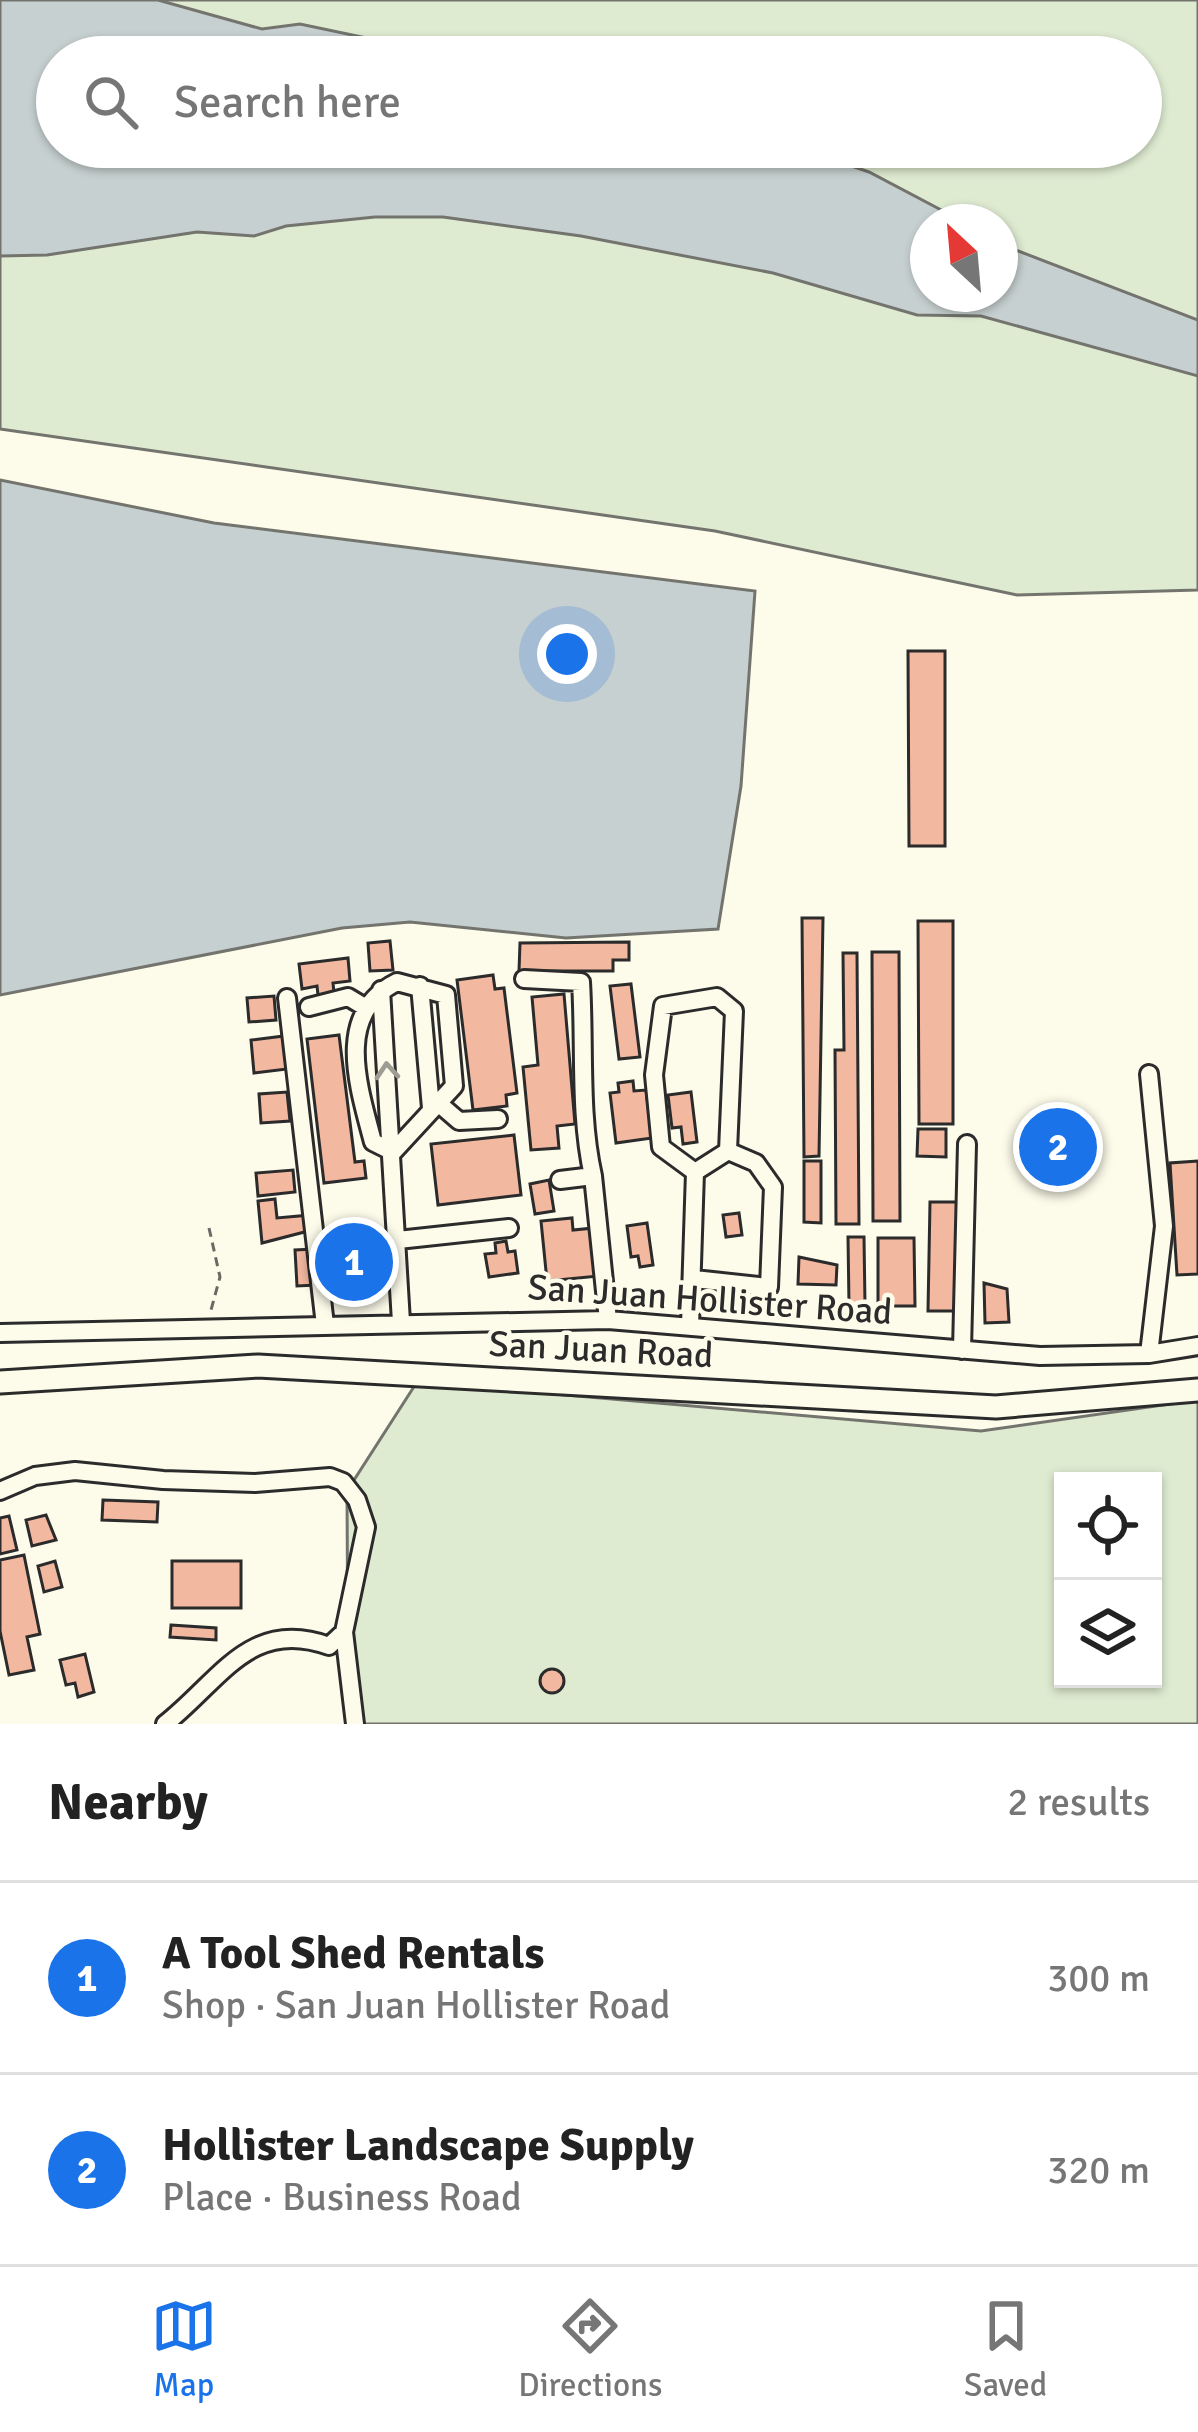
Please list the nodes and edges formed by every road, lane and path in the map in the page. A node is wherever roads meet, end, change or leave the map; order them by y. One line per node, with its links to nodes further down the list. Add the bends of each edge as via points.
1 (524, 979): 14 (street, via 581,982 584,1133)
2 (420, 986): 3 (street, via 397,982); 8 (street); 8 (street, via 446,995 450,1019 454,1086)
3 (381, 990): 5 (street); 12 (street, one-way to 3)
4 (287, 998): 22 (street)
5 (363, 1006): 6 (street, via 348,997); 12 (street, via 354,1031 368,1121 373,1142)
6 (309, 1007)
7 (1148, 1074): 28 (street, via 1164,1209)
8 (434, 1105): 9 (street, via 459,1121); 12 (street)
9 (498, 1119)
10 (967, 1144): 27 (street)
11 (728, 1151): 13 (street); 13 (street, via 734,1011 717,998 663,1006 654,1075 661,1148); 19 (street, via 756,1163 773,1187 769,1287)
12 (393, 1152): 18 (street)
13 (695, 1172): 19 (street)
14 (593, 1177): 15 (street); 20 (street)
15 (560, 1180)
16 (209, 1228): 24 (path, via 220,1277)
17 (509, 1228): 18 (street)
18 (398, 1240): 21 (street)
19 (694, 1279): 23 (street)
20 (608, 1319): 21 (street, San Juan Hollister Road); 23 (street, San Juan Hollister Road)
21 (401, 1322): 22 (street, San Juan Hollister Road)
22 (325, 1324): 24 (street, San Juan Hollister Road)
23 (690, 1326): 27 (street, San Juan Hollister Road)
24 (205, 1329): 25 (street, San Juan Hollister Road)
25 (0, 1333)
26 (1198, 1346): 28 (street, San Juan Hollister Road)
27 (962, 1350): 28 (street, San Juan Hollister Road)
28 (1149, 1354)
29 (0, 1382): 30 (main road, San Juan Road, via 258,1366 996,1407)
30 (1198, 1390)
31 (0, 1491): 32 (street, via 75,1471 255,1483 336,1479 357,1500 366,1527)
32 (344, 1632): 33 (street, via 329,1646 300,1635 262,1642); 34 (street)
33 (165, 1724)
34 (355, 1724)

